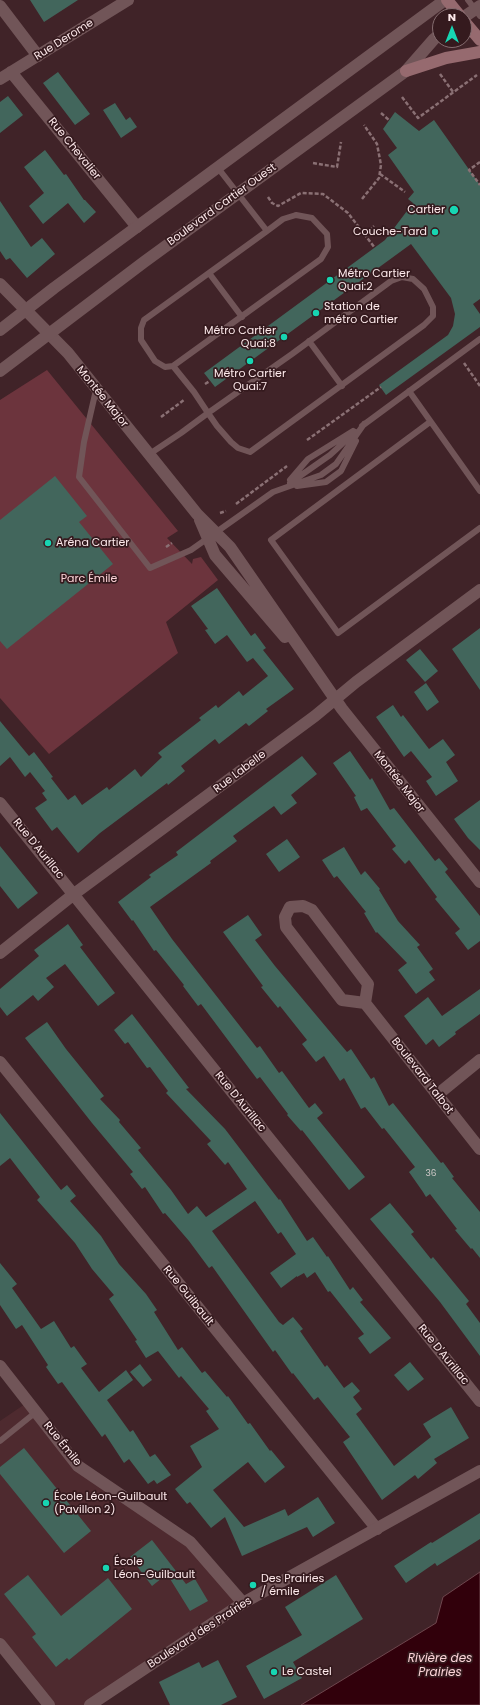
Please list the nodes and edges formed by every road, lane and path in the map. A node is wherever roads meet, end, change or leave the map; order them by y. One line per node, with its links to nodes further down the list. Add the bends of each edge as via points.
1 (128, 0): 9 (street, Rue Derome)
2 (446, 0): 4 (main road); 23 (street)
3 (0, 6): 9 (street)
4 (453, 8)
5 (472, 30): 6 (main road)
6 (480, 40)
7 (432, 41): 10 (street, Boulevard Cartier Ouest)
8 (480, 52): 10 (main road, via 446,58)
9 (38, 56): 11 (street, Rue Derome)
10 (406, 71): 27 (street, Boulevard Cartier Ouest)
11 (11, 72): 14 (street, Rue Derome); 31 (street, Rue Chevalier)
12 (440, 74): 15 (path)
13 (477, 75): 15 (path)
14 (0, 79)
15 (453, 92): 16 (path, via 418,118)
16 (402, 97)
17 (380, 113): 18 (path)
18 (389, 120)
19 (364, 125): 24 (path, via 380,150)
20 (341, 142): 22 (path, via 337,167)
21 (480, 162): 25 (path, via 469,170)
22 (313, 163)
23 (218, 168): 27 (lane); 31 (street)
24 (380, 174): 26 (path); 29 (path)
25 (480, 185)
26 (405, 192)
27 (238, 194): 32 (lane); 40 (street, Boulevard Cartier Ouest)
28 (268, 197): 33 (path, via 272,204 278,206 301,193 323,194 348,213)
29 (362, 199)
30 (374, 226): 33 (path)
31 (137, 227): 37 (street)
32 (267, 231): 35 (lane); 38 (lane, via 290,217 307,216 323,228 329,238 328,247 321,259)
33 (365, 235): 34 (path)
34 (375, 248)
35 (209, 273): 38 (lane); 44 (lane, via 142,324 140,333 149,354 160,365)
36 (0, 284): 37 (street, Montée Major)
37 (25, 310): 39 (street); 40 (street, Montée Major)
38 (242, 317): 44 (lane)
39 (0, 330)
40 (48, 334): 45 (street, Boulevard Cartier Ouest); 51 (street, Montée Major, via 68,353)
41 (480, 339): 52 (lane)
42 (309, 341): 48 (lane); 48 (lane, via 396,279 413,279 429,296 434,311 429,322); 54 (lane)
43 (463, 363): 49 (path)
44 (174, 366): 54 (lane)
45 (0, 371)
46 (210, 381): 47 (path)
47 (205, 384)
48 (342, 386): 54 (lane, via 250,452 238,448 231,442)
49 (480, 386)
50 (381, 387): 58 (path)
51 (96, 390): 59 (street, Montée Major); 63 (lane, via 79,477 150,568 191,550)
52 (409, 391): 56 (lane); 57 (lane)
53 (184, 400): 55 (path)
54 (208, 413): 59 (lane)
55 (161, 417)
56 (430, 422): 61 (lane); 62 (lane, via 271,540 338,632)
57 (364, 424): 60 (lane, via 330,455); 60 (lane, via 308,459); 60 (lane, via 341,471 326,482)
58 (307, 440)
59 (148, 455): 63 (street, Montée Major)
60 (284, 487): 63 (lane)
61 (480, 491)
62 (480, 528)
63 (211, 535): 67 (street, Montée Major, via 230,547); 67 (street, Montée Major, via 213,552 226,570)
64 (172, 543): 65 (path)
65 (166, 547)
66 (480, 590): 68 (street, Rue Labelle)
67 (321, 679): 68 (street, Montée Major)
68 (335, 699): 70 (street, Montée Major); 71 (street, Rue Labelle)
69 (0, 804): 71 (street, Rue D'Aurillac)
70 (480, 882)
71 (74, 894): 72 (street, Rue Labelle); 79 (street, Rue D'Aurillac)
72 (0, 953)
73 (365, 1003): 73 (street, via 368,984 312,910 302,906 290,907 286,927 342,1000); 76 (street, Boulevard Talbot)
74 (480, 1060): 76 (street)
75 (0, 1062): 83 (street, Rue Guilbault)
76 (437, 1095): 77 (street, Boulevard Talbot)
77 (480, 1149)
78 (0, 1366): 80 (street, Rue Émile)
79 (480, 1401)
80 (36, 1412): 81 (lane); 84 (street, Rue Émile, via 78,1466 190,1542)
81 (0, 1441)
82 (480, 1471): 83 (street, Boulevard des Prairies)
83 (377, 1530): 84 (street, Boulevard des Prairies)
84 (243, 1603): 87 (street, Boulevard des Prairies)
85 (0, 1644): 86 (street)
86 (49, 1705)
87 (90, 1705)

